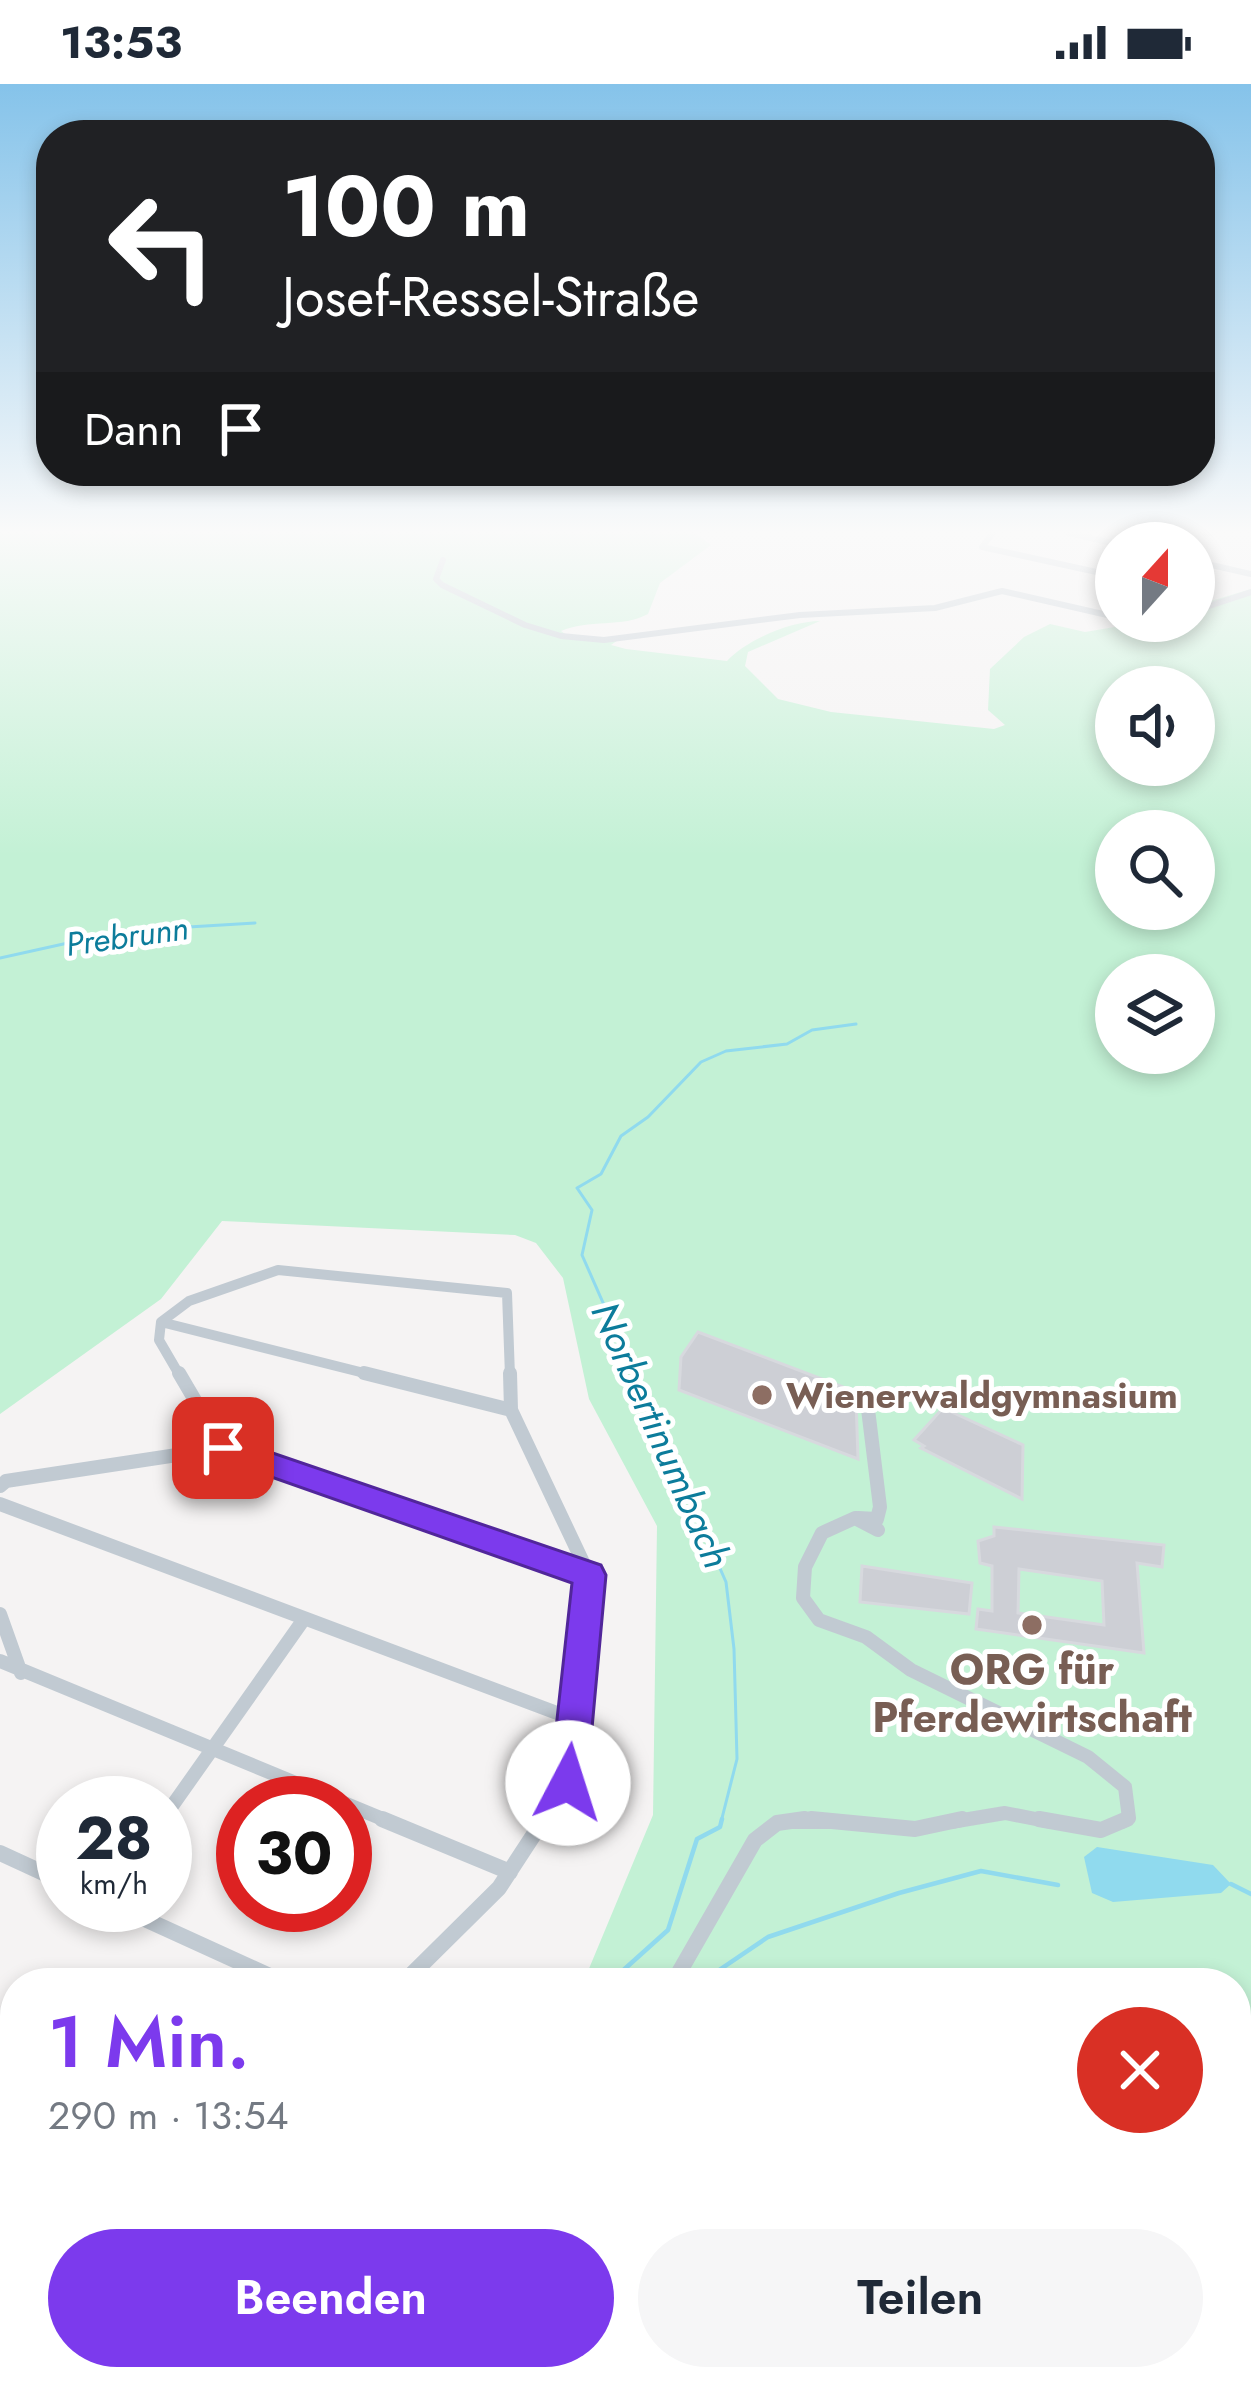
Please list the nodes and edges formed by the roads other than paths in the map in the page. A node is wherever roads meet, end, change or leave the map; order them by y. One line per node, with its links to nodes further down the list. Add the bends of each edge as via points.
1 (160, 1322): 3 (street); 3 (street, via 189,1300 278,1270 507,1293); 4 (street, via 159,1340)
2 (867, 1401): 7 (street, via 880,1507 877,1519)
3 (511, 1410): 9 (street)
4 (223, 1448): 5 (street); 9 (street)
5 (0, 1486)
6 (0, 1504): 11 (street)
7 (855, 1518): 8 (street); 23 (street, via 821,1533 805,1568 803,1598 819,1620 866,1637 911,1670 1088,1757 1125,1787 1130,1818 1102,1830 1003,1812 922,1829 775,1823 755,1840)
8 (878, 1530)
9 (590, 1575): 14 (street)
10 (0, 1614): 13 (street)
11 (304, 1619): 14 (street); 15 (street)
12 (0, 1661): 13 (street)
13 (21, 1674): 15 (street)
14 (573, 1719): 19 (street, via 568,1783)
15 (213, 1748): 16 (street); 19 (street)
16 (192, 1778)
17 (0, 1853): 18 (street)
18 (36, 1870)
19 (510, 1872): 22 (street)
20 (173, 1932): 21 (street)
21 (252, 1968)
22 (418, 1968)
23 (682, 1968)

